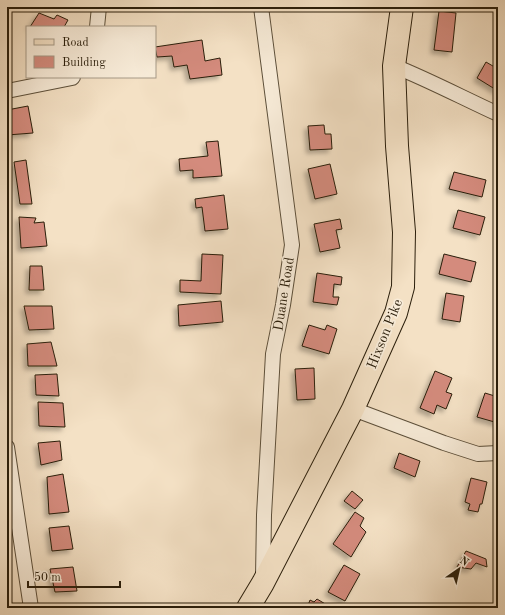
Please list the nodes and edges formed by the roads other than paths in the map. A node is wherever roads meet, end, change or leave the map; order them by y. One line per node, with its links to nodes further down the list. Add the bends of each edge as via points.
1 (99, 7): 4 (street)
2 (261, 7): 12 (street, Duane Road, via 292,245 273,354)
3 (402, 7): 5 (main road, Hixson Pike)
4 (97, 26)
5 (394, 66): 8 (street); 9 (main road, Hixson Pike, via 404,232 403,287 396,314)
6 (72, 78): 7 (street)
7 (7, 91)
8 (498, 114)
9 (353, 409): 11 (street, via 478,454); 12 (main road, Hixson Pike)
10 (7, 447): 13 (street)
11 (498, 453)
12 (263, 583): 14 (main road, Hixson Pike)
13 (30, 608)
14 (248, 608)

